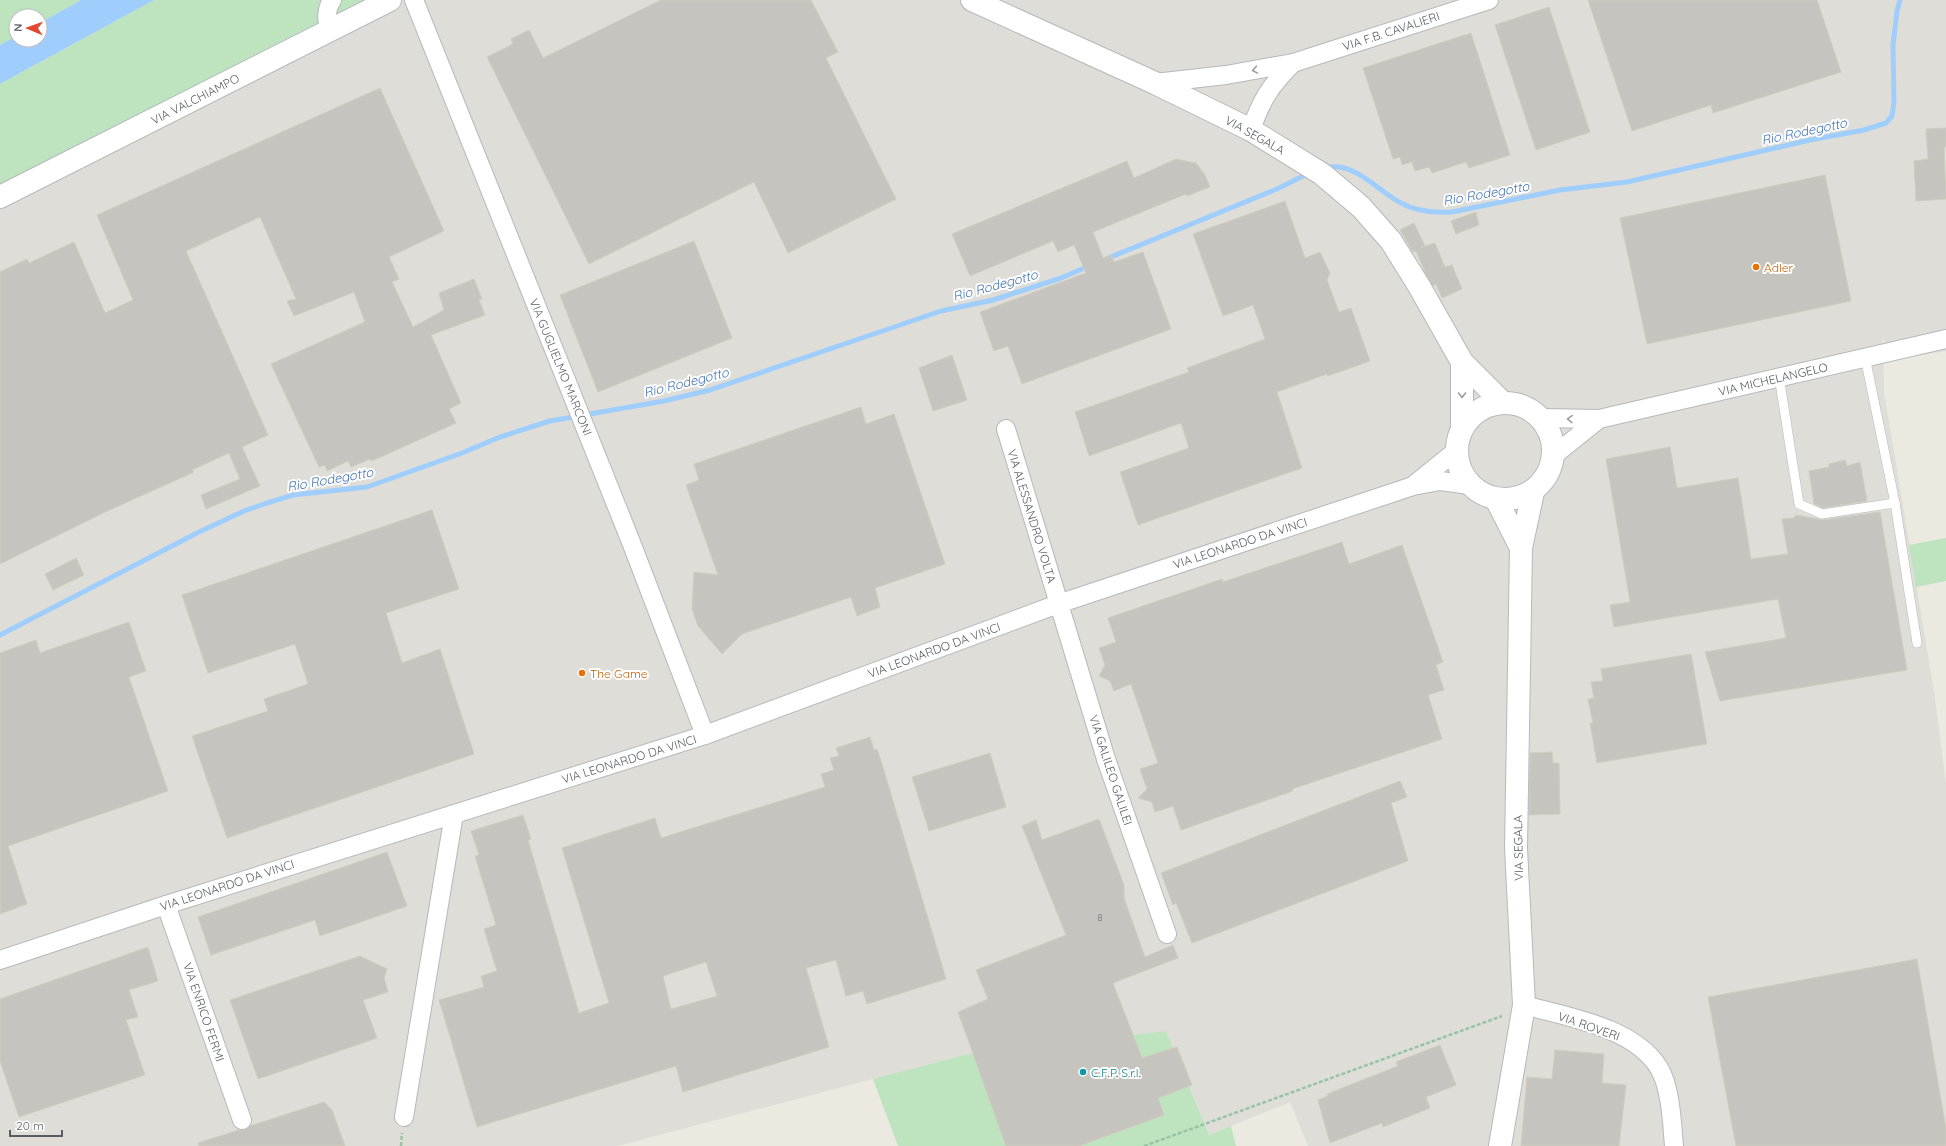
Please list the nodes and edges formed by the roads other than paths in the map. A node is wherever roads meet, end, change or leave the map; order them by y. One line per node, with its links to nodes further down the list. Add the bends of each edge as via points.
1 (332, 0): 6 (street, via 327,23)
2 (390, 0): 6 (street, VIA VALCHIAMPO)
3 (414, 0): 30 (street, VIA GUGLIELMO MARCONI, via 628,535)
4 (972, 0): 8 (street, VIA SEGALA)
5 (1489, 0): 7 (street, VIA F.B. CAVALIERI)
6 (330, 31): 10 (street, VIA VALCHIAMPO)
7 (1293, 63): 8 (street, VIA F.B. CAVALIERI, one-way to 8, via 1226,75); 9 (street, VIA F.B. CAVALIERI, via 1273,83 1257,112)
8 (1155, 83): 9 (street, VIA SEGALA)
9 (1251, 130): 13 (street, VIA SEGALA, via 1322,174 1361,207 1390,241)
10 (0, 197)
11 (1946, 339): 12 (street, VIA MICHELANGELO)
12 (1864, 357): 14 (street, VIA MICHELANGELO); 26 (lane)
13 (1462, 362): 15 (street, VIA SEGALA); 18 (street, VIA SEGALA, one-way to 18)
14 (1779, 376): 17 (street, VIA MICHELANGELO); 26 (lane, via 1799,504 1822,514)
15 (1503, 402): 16 (street, VIA SEGALA, via 1529,409); 18 (street, VIA SEGALA, via 1486,406 1473,415)
16 (1540, 418): 17 (street, VIA MICHELANGELO, one-way to 16); 21 (street, VIA SEGALA, via 1551,436)
17 (1599, 419): 21 (street, VIA MICHELANGELO)
18 (1462, 428): 20 (street, VIA SEGALA)
19 (1006, 429): 28 (street, VIA ALESSANDRO VOLTA)
20 (1456, 450): 22 (street, VIA SEGALA, via 1462,475); 23 (street, VIA LEONARDO DA VINCI)
21 (1554, 456): 24 (street, VIA SEGALA, via 1547,476)
22 (1470, 485): 23 (street, VIA LEONARDO DA VINCI, via 1440,481); 25 (street, VIA SEGALA, via 1478,492)
23 (1413, 486): 28 (street, VIA LEONARDO DA VINCI)
24 (1533, 492): 25 (street, VIA SEGALA, via 1509,500); 27 (street, VIA SEGALA)
25 (1496, 500): 27 (street, VIA SEGALA)
26 (1895, 503): 29 (lane)
27 (1521, 548): 35 (street, VIA SEGALA)
28 (1058, 604): 30 (street, VIA LEONARDO DA VINCI); 33 (street, VIA GALILEO GALILEI, via 1106,759)
29 (1917, 643)
30 (705, 735): 31 (street, VIA LEONARDO DA VINCI)
31 (454, 814): 32 (street, VIA LEONARDO DA VINCI); 36 (street)
32 (166, 904): 34 (street, VIA LEONARDO DA VINCI); 37 (street, VIA ENRICO FERMI)
33 (1167, 934)
34 (0, 960)
35 (1514, 1010): 38 (street, VIA SEGALA); 39 (street, VIA ROVERI, via 1585,1022 1619,1034 1642,1050 1659,1069 1669,1098)
36 (404, 1117)
37 (242, 1120)
38 (1500, 1146)
39 (1674, 1146)

